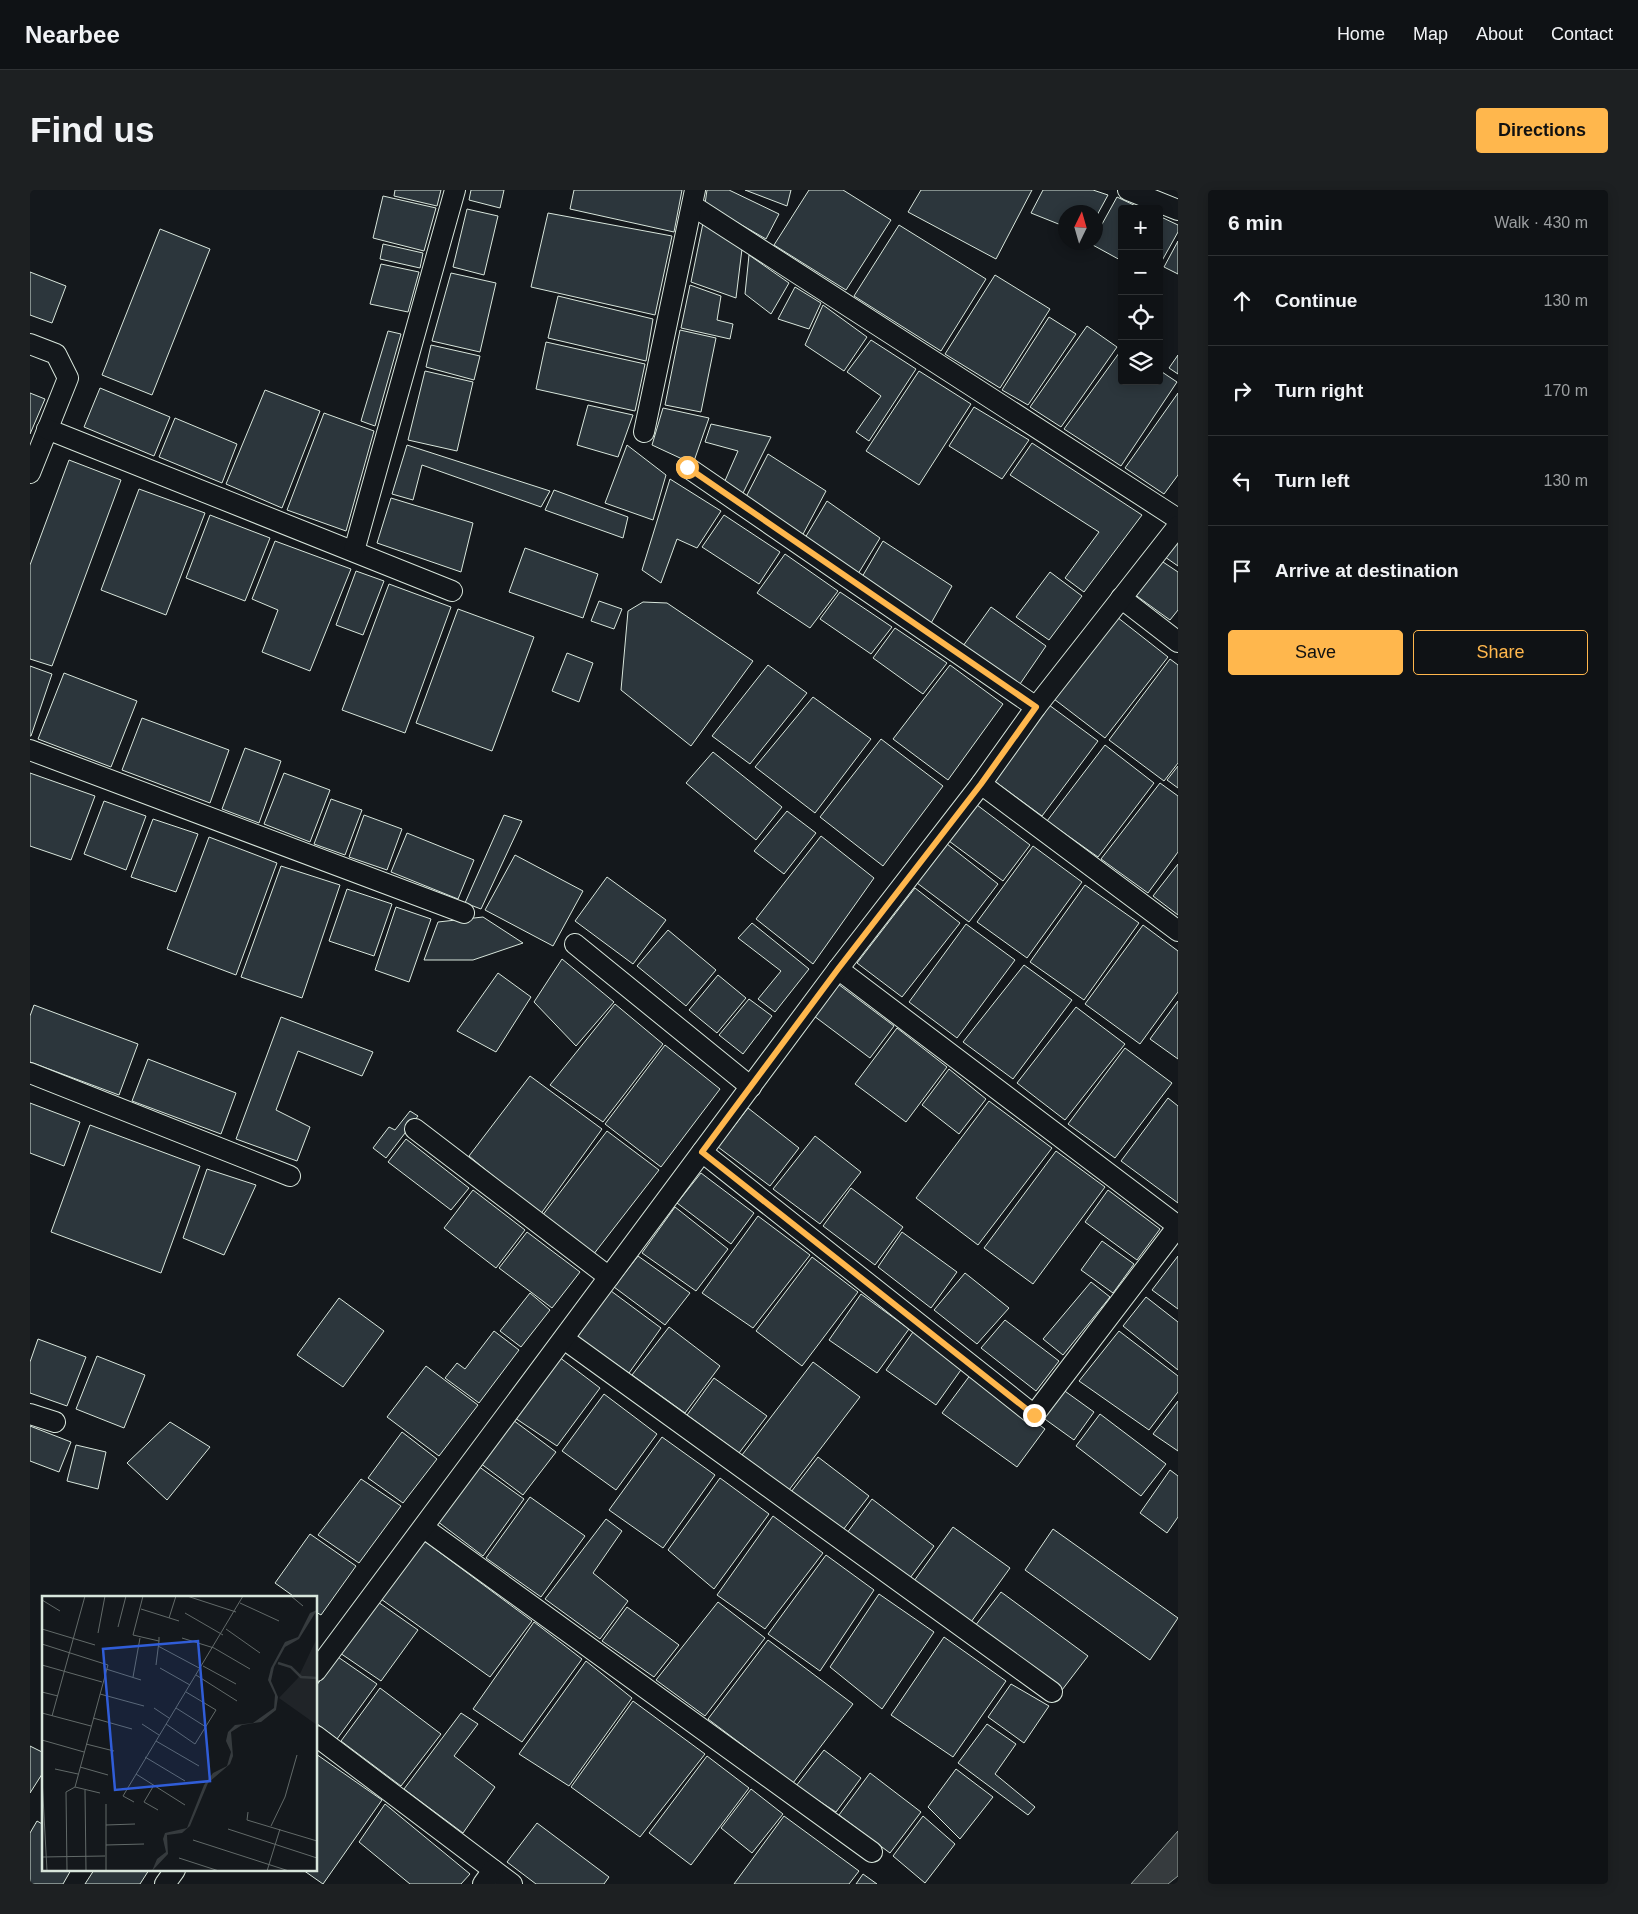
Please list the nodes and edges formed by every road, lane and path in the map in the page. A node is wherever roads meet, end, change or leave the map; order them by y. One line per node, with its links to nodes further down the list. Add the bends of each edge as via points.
1 (455, 190): 12 (street)
2 (1128, 190): 4 (street)
3 (694, 198): 7 (street); 10 (street)
4 (1178, 210)
5 (30, 344): 6 (street, via 56,354 68,378)
6 (47, 429): 9 (street); 12 (street)
7 (644, 432)
8 (687, 467): 16 (street)
9 (30, 472)
10 (1178, 519)
11 (1178, 526): 14 (street)
12 (354, 551): 13 (street)
13 (452, 591)
14 (1121, 598): 15 (street); 16 (street)
15 (1178, 642)
16 (1036, 707): 18 (street)
17 (30, 750): 19 (street)
18 (981, 784): 20 (street); 22 (street)
19 (464, 913)
20 (1178, 931)
21 (575, 944): 24 (street)
22 (838, 969): 24 (street); 28 (street)
23 (30, 1073): 27 (street)
24 (751, 1087): 26 (street)
25 (415, 1129): 29 (street)
26 (702, 1152): 28 (street, via 1034,1415); 29 (street)
27 (290, 1176)
28 (1178, 1226)
29 (609, 1277): 30 (street)
30 (564, 1339): 33 (street); 35 (street)
31 (30, 1414): 32 (street)
32 (55, 1422)
33 (424, 1528): 34 (street); 37 (street)
34 (318, 1668)
35 (1052, 1692)
36 (318, 1738): 39 (street)
37 (872, 1852)
38 (174, 1872): 40 (street)
39 (488, 1877): 41 (street)
40 (166, 1884)
41 (512, 1884)

